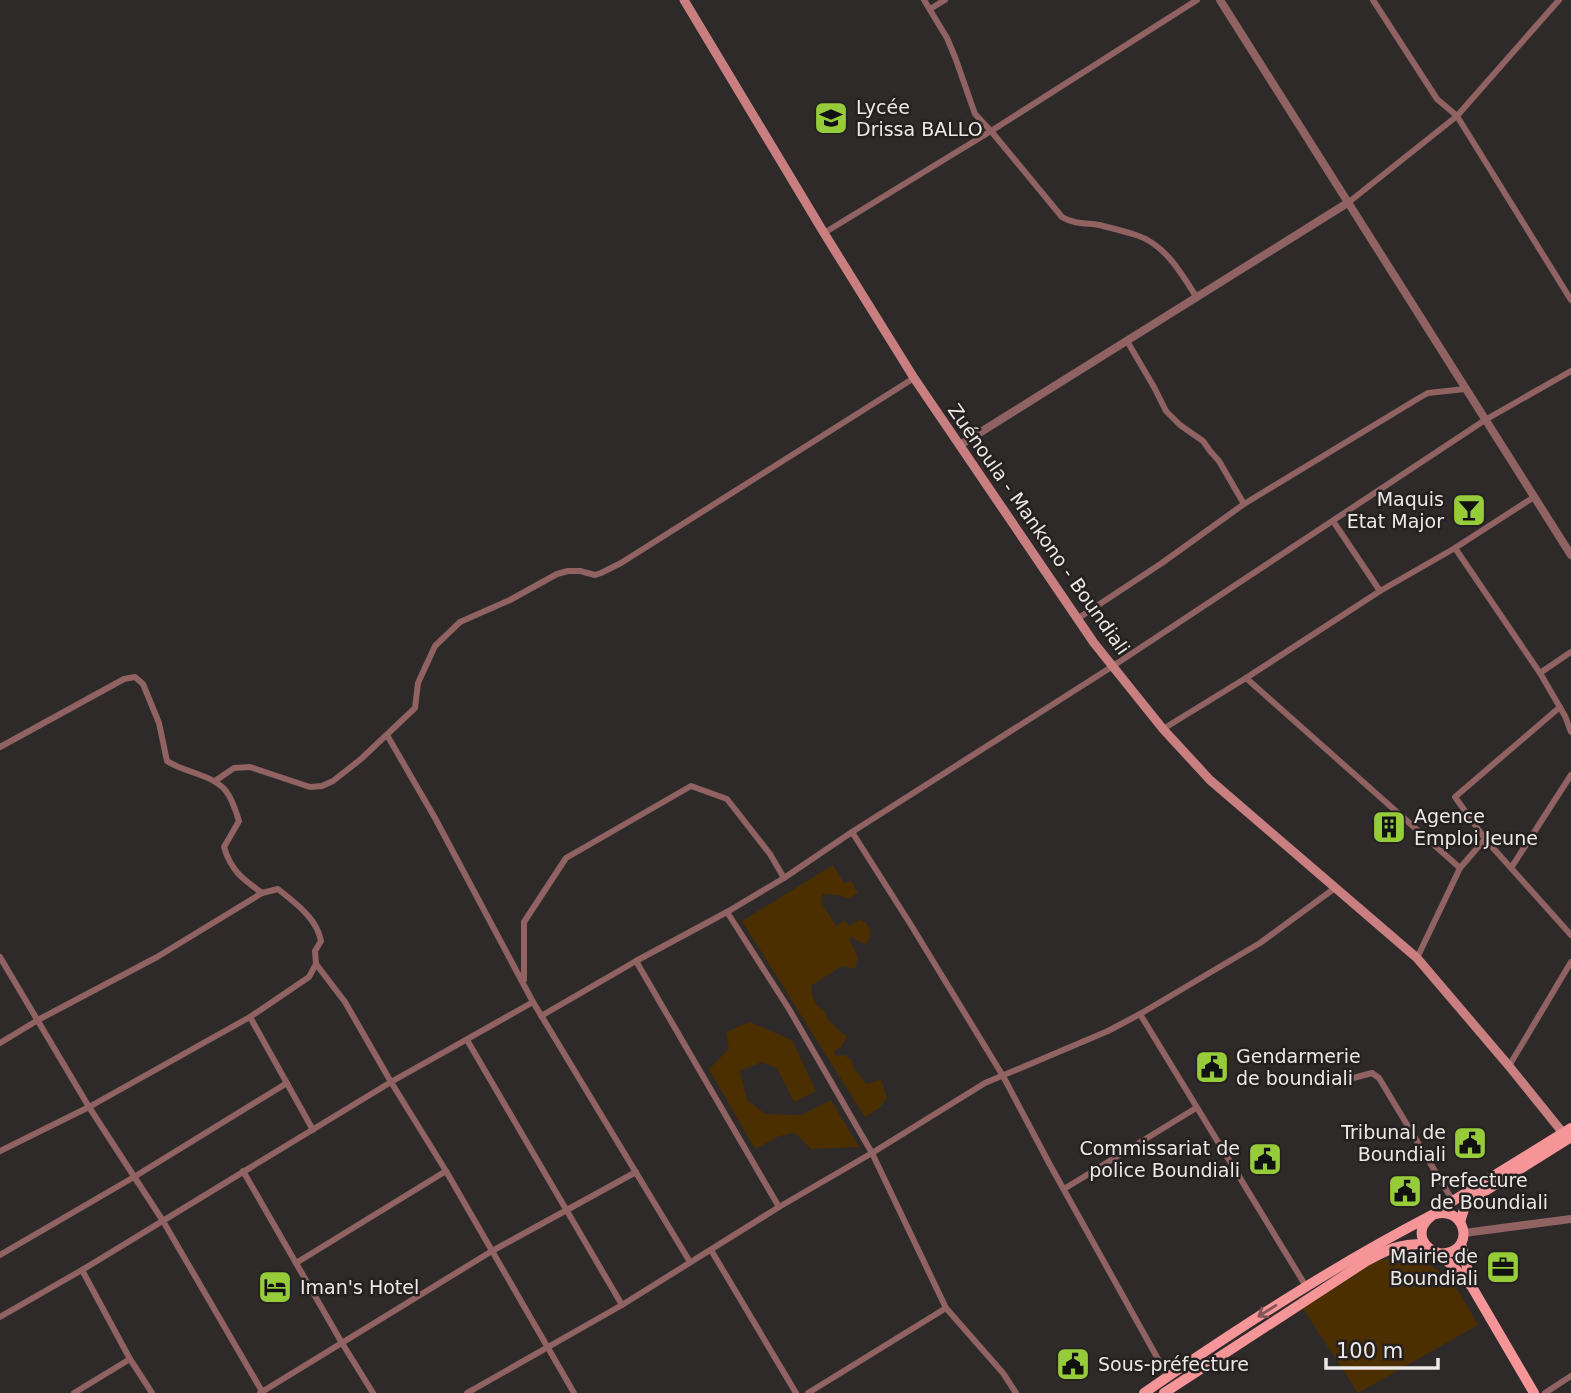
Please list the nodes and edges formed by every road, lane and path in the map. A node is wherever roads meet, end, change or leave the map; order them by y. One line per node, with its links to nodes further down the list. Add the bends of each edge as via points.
1 (684, 0): 12 (main road, Zuénoula - Mankono - Boundiali)
2 (923, 0): 8 (street)
3 (945, 0): 8 (street)
4 (1197, 0): 10 (street)
5 (1220, 0): 11 (street)
6 (1373, 0): 9 (street, via 1437,99)
7 (1559, 0): 9 (street)
8 (930, 9): 10 (street, via 956,57 975,114)
9 (1457, 116): 11 (street); 14 (street)
10 (991, 131): 12 (street); 13 (street, via 1062,217 1139,236 1179,270)
11 (1349, 202): 13 (street); 19 (street)
12 (824, 233): 17 (main road, Zuénoula - Mankono - Boundiali)
13 (1196, 298): 15 (street)
14 (1571, 300)
15 (1127, 341): 21 (street); 23 (street, via 1166,411 1219,461)
16 (1569, 373): 18 (street); 20 (street)
17 (914, 378): 21 (main road, Zuénoula - Mankono - Boundiali); 36 (street, via 621,563 595,575 580,571 557,574 460,622 435,646 418,683 415,708)
18 (1571, 382)
19 (1465, 389): 20 (street); 23 (street, via 1428,393)
20 (1485, 421): 22 (street); 24 (street)
21 (960, 445): 28 (main road, Zuénoula - Mankono - Boundiali)
22 (1534, 497): 25 (street); 26 (street)
23 (1244, 504): 28 (street)
24 (1333, 521): 27 (street); 30 (street)
25 (1455, 548): 27 (street); 31 (street)
26 (1571, 555)
27 (1380, 591): 32 (street)
28 (1077, 619): 30 (main road, Zuénoula - Mankono - Boundiali)
29 (1571, 652): 31 (street)
30 (1112, 666): 34 (main road, Zuénoula - Mankono - Boundiali); 40 (street)
31 (1540, 673): 33 (street)
32 (1247, 678): 34 (street); 42 (street)
33 (1560, 707): 35 (street); 41 (street, via 1455,797)
34 (1163, 729): 45 (main road, Zuénoula - Mankono - Boundiali, via 1210,780)
35 (1571, 732)
36 (387, 735): 39 (street, via 361,760 322,786 310,787 250,767 234,768); 54 (street)
37 (0, 747): 39 (street, via 135,677 143,684 159,723 167,761)
38 (1571, 775): 43 (street)
39 (215, 781): 46 (street, via 226,791 239,821 224,847 228,861)
40 (852, 832): 44 (street); 63 (street)
41 (1485, 839): 42 (street); 43 (street)
42 (1460, 868): 50 (street)
43 (1511, 868): 48 (street)
44 (784, 878): 47 (street); 54 (street, via 727,799 691,786 566,858 524,922)
45 (1335, 888): 50 (main road, Zuénoula - Mankono - Boundiali); 56 (street, via 1261,943)
46 (262, 894): 53 (street, via 278,889 307,914 320,932); 59 (street)
47 (727, 912): 51 (street); 72 (street)
48 (1571, 935)
49 (0, 957): 59 (street)
50 (1417, 958): 62 (main road, Zuénoula - Mankono - Boundiali)
51 (636, 961): 57 (street); 79 (street)
52 (1571, 962): 62 (street)
53 (316, 964): 58 (street, via 309,977); 64 (street, via 345,1002)
54 (524, 983): 55 (street)
55 (533, 1002): 57 (street); 60 (street)
56 (1140, 1014): 63 (street); 68 (street)
57 (541, 1016): 75 (street)
58 (250, 1017): 65 (street); 67 (street)
59 (38, 1020): 61 (street); 67 (street)
60 (467, 1040): 64 (street); 80 (street)
61 (0, 1043)
62 (1509, 1066): 70 (main road, Zuénoula - Mankono - Boundiali)
63 (1003, 1076): 72 (street); 77 (street)
64 (391, 1082): 69 (street); 74 (street)
65 (287, 1083): 69 (street); 76 (street)
66 (1331, 1084): 78 (street, via 1372,1073 1379,1078)
67 (89, 1107): 71 (street); 76 (street)
68 (1196, 1108): 77 (street); 96 (street)
69 (313, 1130): 73 (street)
70 (1569, 1135): 78 (main road); 84 (main road, via 1474,1198 1465,1206)
71 (0, 1150)
72 (872, 1153): 79 (street); 98 (street)
73 (243, 1171): 83 (street); 93 (street)
74 (446, 1171): 89 (street); 93 (street)
75 (636, 1172): 80 (street); 92 (street)
76 (134, 1177): 83 (street); 91 (street)
77 (1064, 1189): 104 (street)
78 (1453, 1201): 81 (main road)
79 (779, 1207): 88 (street)
80 (566, 1210): 89 (street); 97 (street)
81 (1432, 1215): 84 (main road, via 1451,1214); 86 (main road, via 1423,1225); 96 (main road, via 1381,1242)
82 (1571, 1219): 85 (street)
83 (163, 1221): 94 (street); 108 (street)
84 (1460, 1222): 85 (main road)
85 (1464, 1233): 87 (main road)
86 (1425, 1244): 90 (main road); 96 (main road, via 1387,1250)
87 (1461, 1244): 90 (main road, via 1451,1252); 95 (main road)
88 (711, 1250): 92 (street); 112 (street)
89 (492, 1251): 100 (street); 101 (street)
90 (1437, 1253): 95 (main road)
91 (0, 1255)
92 (690, 1262): 97 (street)
93 (296, 1263): 100 (street)
94 (82, 1270): 99 (street); 102 (street)
95 (1472, 1287): 116 (main road)
96 (1309, 1291): 104 (main road, one-way to 104, via 1244,1325); 115 (main road)
97 (622, 1305): 101 (street)
98 (946, 1308): 113 (street); 114 (street)
99 (0, 1317)
100 (342, 1343): 108 (street); 109 (street)
101 (546, 1347): 110 (street); 111 (street)
102 (130, 1359): 106 (street); 107 (street)
103 (1571, 1376): 117 (street)
104 (1168, 1377): 105 (main road)
105 (1149, 1392)
106 (74, 1393)
107 (152, 1393)
108 (262, 1393)
109 (373, 1393)
110 (467, 1393)
111 (574, 1393)
112 (796, 1393)
113 (808, 1393)
114 (1016, 1393)
115 (1164, 1393)
116 (1534, 1393)
117 (1545, 1393)

